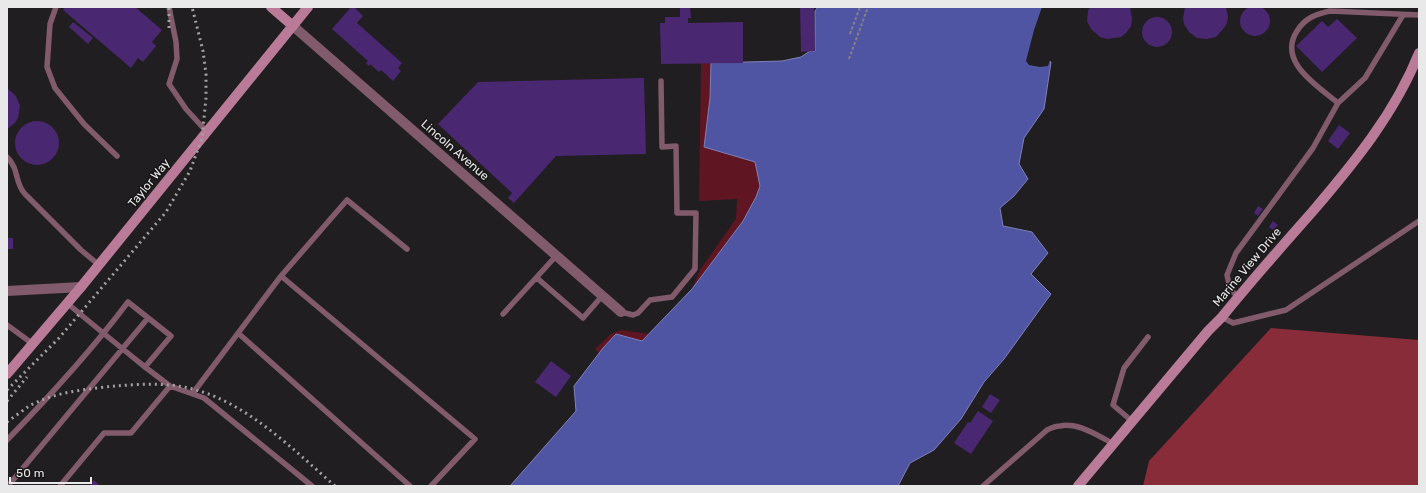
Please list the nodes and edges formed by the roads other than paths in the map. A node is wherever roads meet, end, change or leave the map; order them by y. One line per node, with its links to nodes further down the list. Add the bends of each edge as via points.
1 (56, 7): 12 (lane, via 50,24 47,67 55,88 84,124)
2 (271, 7): 7 (main road, Lincoln Avenue)
3 (308, 7): 7 (main road, Taylor Way)
4 (168, 8): 11 (lane, via 177,58 169,84 186,109)
5 (1403, 15): 6 (lane); 10 (lane, via 1365,78); 10 (lane, via 1330,12 1318,14 1305,21 1296,32 1291,44 1295,62 1302,72)
6 (1419, 15)
7 (293, 26): 11 (main road, Taylor Way); 16 (street, Lincoln Avenue)
8 (1419, 53): 23 (main road, Marine View Drive, via 1402,90 1383,121 1348,168)
9 (661, 81): 25 (lane, via 662,147 676,146 677,213 696,213 695,269 672,297 650,300 633,315)
10 (1338, 103): 23 (lane, via 1313,148 1236,253 1227,275 1230,289)
11 (207, 132): 17 (main road, Taylor Way)
12 (116, 156)
13 (7, 157): 17 (lane, via 14,164 18,185 24,194)
14 (1419, 221): 27 (lane, via 1286,310 1233,323)
15 (407, 249): 18 (lane, via 347,200)
16 (556, 256): 19 (lane); 22 (street, Lincoln Avenue)
17 (99, 265): 20 (main road, Taylor Way)
18 (281, 276): 31 (lane); 46 (lane, via 475,439)
19 (536, 278): 22 (lane, via 583,318); 26 (lane)
20 (81, 287): 21 (street); 24 (main road, Taylor Way)
21 (7, 291)
22 (602, 296): 25 (street, Lincoln Avenue)
23 (1238, 297): 27 (main road, Marine View Drive)
24 (67, 304): 30 (lane); 33 (main road, Taylor Way)
25 (621, 312)
26 (504, 314)
27 (1222, 317): 39 (main road, Marine View Drive)
28 (148, 318): 30 (lane, via 128,302); 34 (lane); 35 (lane, via 171,336)
29 (7, 325): 33 (lane)
30 (104, 333): 34 (lane); 40 (lane)
31 (238, 333): 38 (lane); 45 (lane)
32 (1148, 338): 39 (lane, via 1124,368 1113,406)
33 (33, 344): 36 (main road, Taylor Way)
34 (122, 348): 35 (lane); 42 (lane)
35 (145, 367): 37 (lane)
36 (7, 374)
37 (170, 386): 38 (lane); 43 (lane, via 130,433 104,433)
38 (193, 393): 44 (lane, via 204,398)
39 (1133, 422): 41 (main road, Marine View Drive)
40 (7, 440)
41 (1114, 444): 47 (lane, via 1092,432 1060,425 1047,430); 48 (main road, Marine View Drive)
42 (8, 486)
43 (60, 486)
44 (312, 486)
45 (410, 486)
46 (431, 486)
47 (983, 486)
48 (1078, 486)

